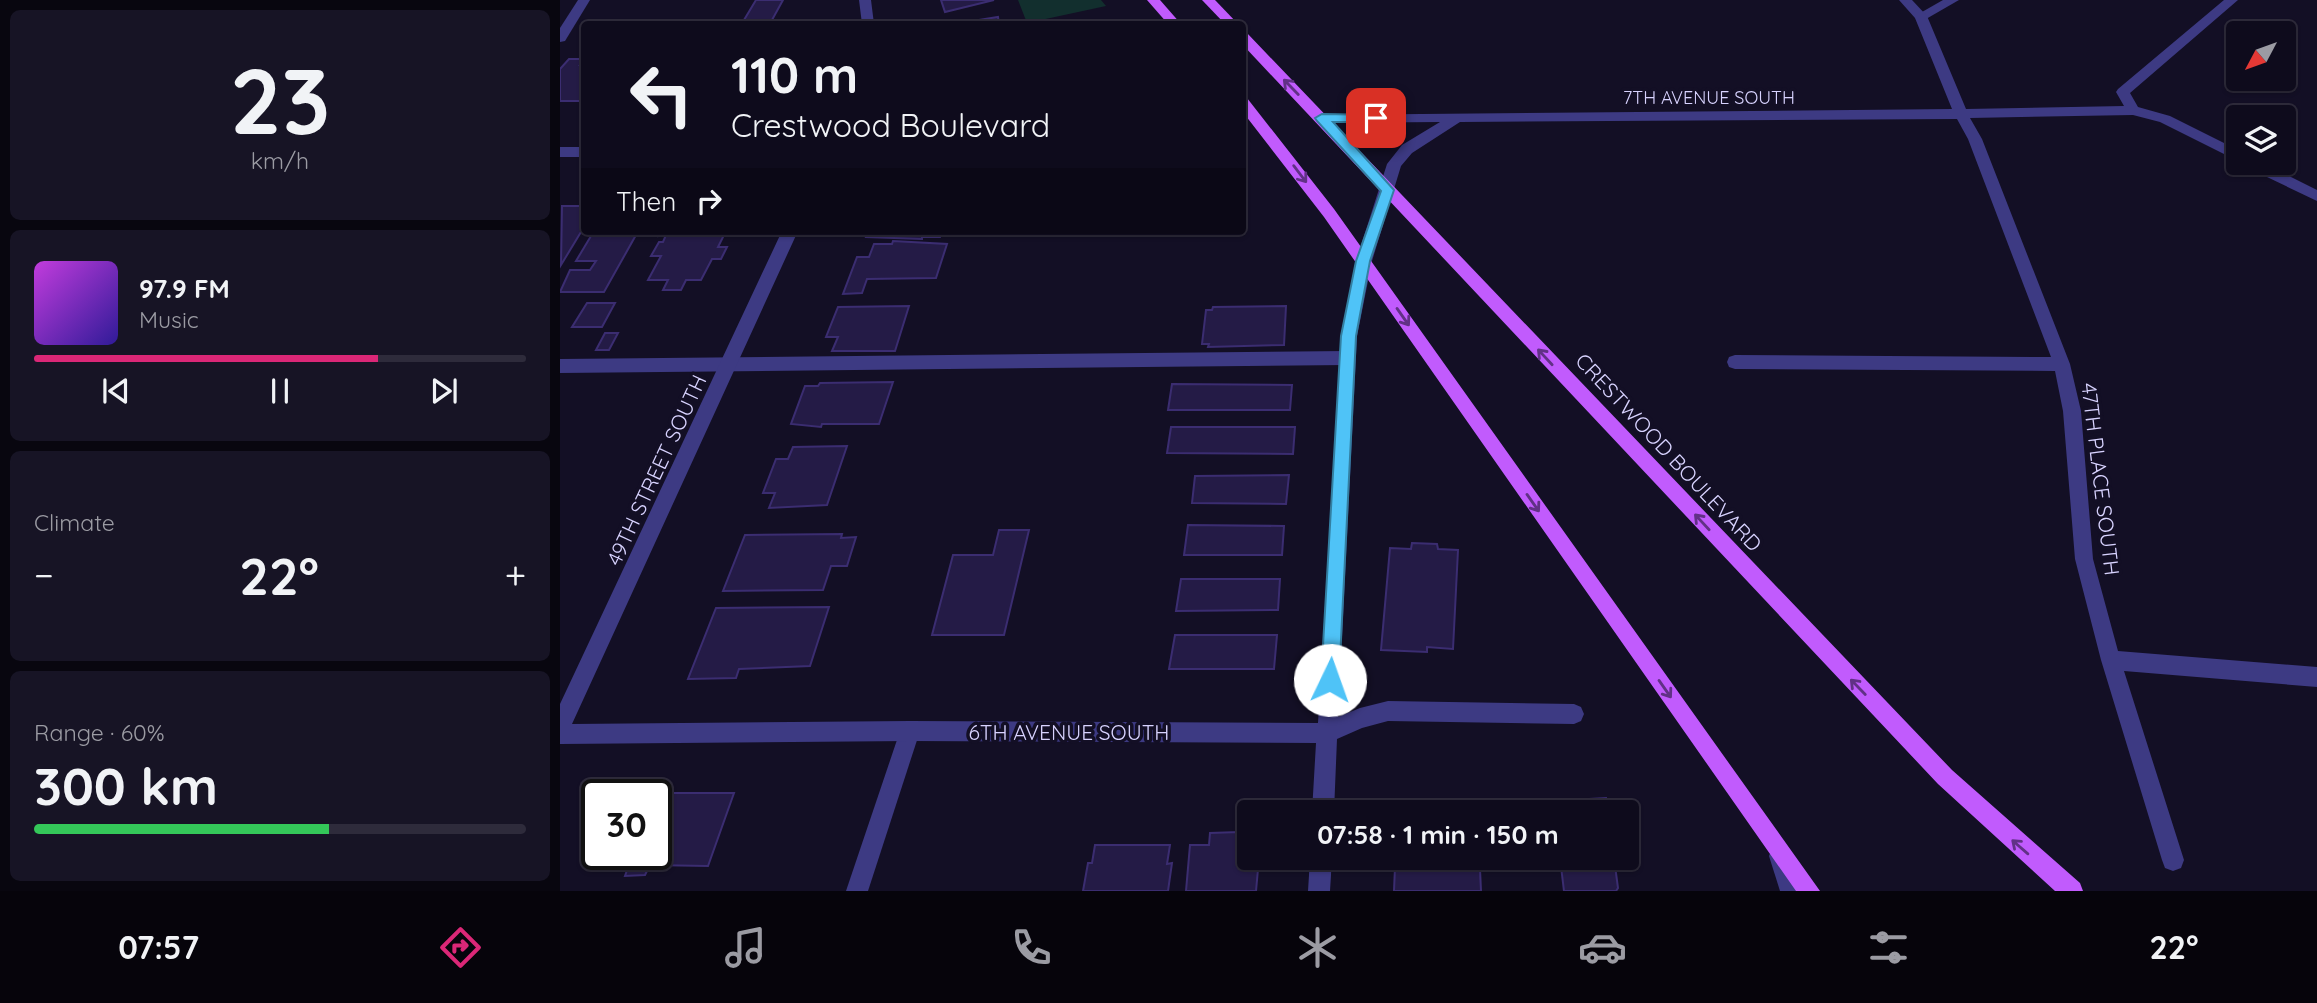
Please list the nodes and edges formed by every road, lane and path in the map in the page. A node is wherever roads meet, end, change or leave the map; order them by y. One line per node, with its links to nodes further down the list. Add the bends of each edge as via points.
1 (584, 0): 12 (street)
2 (865, 0): 9 (street)
3 (1153, 0): 10 (main road)
4 (1208, 0): 11 (main road)
5 (1905, 0): 8 (street, 47TH PLACE SOUTH)
6 (1953, 0): 8 (street)
7 (2229, 1): 15 (street, via 2123,92)
8 (1921, 16): 16 (street, 47TH PLACE SOUTH)
9 (868, 21)
10 (1172, 21)
11 (1229, 21)
12 (560, 38)
13 (1246, 40): 17 (main road, CRESTWOOD BOULEVARD, one-way to 13)
14 (1246, 106): 26 (main road, one-way to 26)
15 (2133, 110): 16 (street, 7TH AVENUE SOUTH); 19 (street, via 2165,119)
16 (1961, 114): 18 (street, 7TH AVENUE SOUTH); 29 (street, 47TH PLACE SOUTH, via 1975,139)
17 (1322, 118): 18 (street, 7TH AVENUE SOUTH); 23 (main road, CRESTWOOD BOULEVARD)
18 (1457, 118): 23 (street, via 1407,149 1394,164)
19 (2226, 150)
20 (560, 152): 21 (street)
21 (581, 152)
22 (2275, 175): 24 (street)
23 (1388, 190): 26 (street); 47 (main road, CRESTWOOD BOULEVARD, one-way to 23, via 1936,768)
24 (2317, 196)
25 (788, 235): 30 (street, 49TH STREET SOUTH)
26 (1363, 261): 27 (street); 40 (main road, one-way to 40)
27 (1347, 358): 30 (street); 37 (street)
28 (1735, 362): 29 (street)
29 (2062, 363): 32 (street, 47TH PLACE SOUTH, via 2072,411 2084,559)
30 (730, 365): 31 (street); 35 (street, 49TH STREET SOUTH)
31 (560, 366)
32 (2111, 660): 33 (street); 41 (street, 47TH PLACE SOUTH)
33 (2317, 677)
34 (1574, 714): 37 (street, 6TH AVENUE SOUTH, via 1388,711)
35 (560, 727)
36 (910, 731): 37 (street, 6TH AVENUE SOUTH); 38 (street, 6TH AVENUE SOUTH); 43 (street)
37 (1327, 733): 39 (street)
38 (560, 734)
39 (1324, 800)
40 (1778, 849): 45 (street); 46 (main road)
41 (2173, 860)
42 (1320, 870): 44 (street)
43 (857, 891)
44 (1319, 891)
45 (1791, 891)
46 (1809, 891)
47 (2072, 891)

